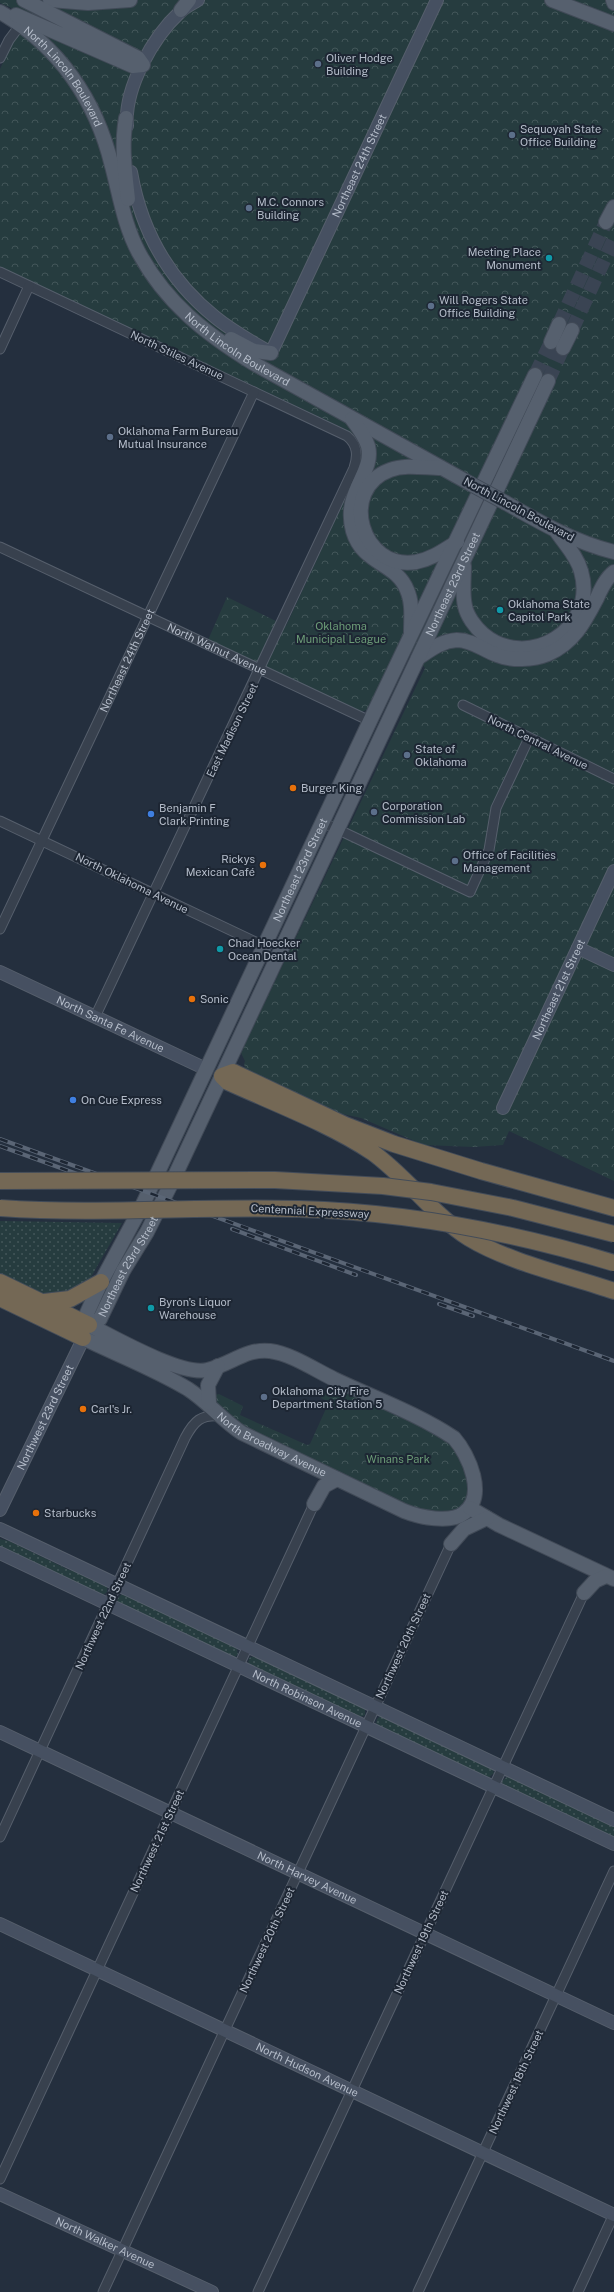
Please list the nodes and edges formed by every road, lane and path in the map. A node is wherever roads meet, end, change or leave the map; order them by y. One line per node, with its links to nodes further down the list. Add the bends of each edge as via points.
1 (24, 0): 12 (main road, via 138,58)
2 (50, 0): 3 (main road, via 88,4)
3 (130, 0)
4 (198, 0): 7 (street)
5 (437, 0): 23 (street, Northeast 24th Street)
6 (554, 0): 10 (main road)
7 (185, 5): 12 (street, via 160,35)
8 (0, 11): 9 (main road, North Lincoln Boulevard); 12 (main road, via 25,18 133,66)
9 (21, 24): 11 (street); 16 (main road, North Lincoln Boulevard, via 50,49 80,86 88,101 104,137)
10 (614, 24)
11 (0, 58)
12 (143, 66): 13 (street, via 130,99)
13 (126, 118): 16 (main road, via 122,136 122,156); 23 (street, via 134,190 146,226 170,270 192,297 215,318)
14 (614, 207): 15 (main road)
15 (606, 222)
16 (129, 231): 19 (main road, North Lincoln Boulevard, via 156,280)
17 (0, 272): 18 (street, North Stiles Avenue)
18 (29, 286): 22 (street); 24 (street, North Stiles Avenue)
19 (173, 302): 23 (main road, via 198,315 239,344 254,351); 25 (main road, North Lincoln Boulevard, via 218,342)
20 (565, 327): 21 (main road)
21 (557, 345)
22 (0, 349)
23 (271, 354)
24 (254, 392): 26 (street, North Stiles Avenue); 34 (street, Northeast 24th Street)
25 (351, 417): 27 (main road, North Lincoln Boulevard); 35 (main road, via 366,440 369,455 352,498 350,509 353,531 370,558 404,582 410,600)
26 (352, 440): 37 (street, East Madison Street, via 357,452 354,468)
27 (441, 468): 28 (main road, North Lincoln Boulevard, bridge); 29 (main road, via 405,466 384,473 373,481 364,496 362,525 366,537 374,548 385,556 404,562 427,559)
28 (557, 532): 31 (main road, North Lincoln Boulevard); 32 (main road, via 581,571 582,601 575,619 569,626 558,637 544,645 508,648 489,639 478,630 465,606)
29 (457, 541): 32 (main road, Northeast 23rd Street, via 542,378); 35 (main road, Northeast 23rd Street)
30 (0, 547): 34 (street, North Walnut Avenue)
31 (614, 552)
32 (464, 558): 36 (main road, Northeast 23rd Street)
33 (614, 572): 36 (main road, via 580,628 566,644 548,654 508,658 472,643 456,640 442,644)
34 (148, 617): 37 (street, North Walnut Avenue); 45 (street, Northeast 24th Street)
35 (411, 636): 39 (main road, Northeast 23rd Street)
36 (418, 658): 44 (main road, Northeast 23rd Street)
37 (261, 670): 39 (street, North Walnut Avenue); 47 (street, East Madison Street)
38 (463, 705): 40 (street, North Central Avenue)
39 (370, 721): 43 (main road, Northeast 23rd Street)
40 (530, 738): 41 (street, North Central Avenue); 44 (street, via 496,808 488,850 470,892)
41 (614, 778)
42 (0, 820): 45 (street, North Oklahoma Avenue)
43 (322, 822): 44 (street); 49 (main road, Northeast 23rd Street)
44 (338, 830): 55 (main road, Northeast 23rd Street)
45 (43, 840): 47 (street, North Oklahoma Avenue); 48 (street, Northeast 24th Street)
46 (614, 871): 50 (street, Northeast 21st Street)
47 (153, 894): 49 (street, North Oklahoma Avenue); 53 (street, East Madison Street)
48 (0, 929)
49 (264, 946): 54 (main road, Northeast 23rd Street)
50 (578, 948): 51 (street); 56 (street, Northeast 21st Street)
51 (614, 964)
52 (0, 972): 53 (street, North Santa Fe Avenue)
53 (95, 1017): 54 (street, North Santa Fe Avenue)
54 (206, 1069): 55 (main road, North Santa Fe Avenue); 63 (main road, Northeast 23rd Street, via 143,1204)
55 (222, 1076): 59 (highway, via 233,1072 345,1125 429,1156); 64 (highway, bridge, via 228,1082 336,1132 368,1150 454,1227 492,1249); 67 (main road, Northeast 23rd Street, via 147,1232 123,1271 100,1319)
56 (502, 1108)
57 (0, 1181): 60 (highway, bridge, via 275,1180 383,1186 431,1192 513,1208)
58 (0, 1208): 61 (highway, Centennial Expressway, bridge, via 256,1208 386,1215 505,1235)
59 (614, 1208)
60 (614, 1234)
61 (614, 1263)
62 (0, 1282): 66 (highway)
63 (101, 1282): 66 (highway, via 70,1299); 67 (main road, Northeast 23rd Street, via 87,1313)
64 (614, 1291)
65 (0, 1298): 67 (highway)
66 (44, 1302): 67 (highway)
67 (86, 1332): 68 (main road, via 194,1371); 69 (main road, North Broadway Avenue); 74 (street, Northwest 23rd Street)
68 (218, 1366): 69 (main road, via 208,1385); 73 (main road, via 254,1351 270,1351 284,1355 444,1432 454,1438 467,1455 475,1484)
69 (208, 1403): 70 (main road, North Broadway Avenue)
70 (221, 1416): 71 (main road, North Broadway Avenue, via 242,1433); 80 (street, Northwest 22nd Street, via 206,1416 193,1422)
71 (337, 1479): 72 (main road, via 324,1486); 73 (main road, North Broadway Avenue, via 418,1516 453,1518 464,1514)
72 (314, 1504): 83 (street, Northwest 21st Street)
73 (470, 1508): 75 (main road)
74 (0, 1510)
75 (487, 1518): 77 (main road, via 464,1530); 79 (main road)
76 (0, 1529): 80 (street, North Robinson Avenue)
77 (451, 1544): 85 (street, Northwest 20th Street)
78 (0, 1553): 82 (street, North Robinson Avenue)
79 (610, 1577): 81 (main road, via 595,1581)
80 (117, 1584): 82 (street, Northwest 22nd Street); 83 (street, North Robinson Avenue)
81 (584, 1593): 89 (street, Northwest 19th Street)
82 (108, 1605): 84 (street, North Robinson Avenue); 88 (street, Northwest 22nd Street)
83 (248, 1646): 84 (street, Northwest 21st Street); 85 (street, North Robinson Avenue)
84 (238, 1666): 86 (street, North Robinson Avenue); 91 (street, Northwest 21st Street)
85 (375, 1706): 86 (street, Northwest 20th Street); 89 (street, North Robinson Avenue)
86 (366, 1727): 90 (street, North Robinson Avenue); 96 (street, Northwest 20th Street)
87 (0, 1732): 88 (street, North Harvey Avenue)
88 (40, 1751): 91 (street, North Harvey Avenue); 93 (street, Northwest 22nd Street)
89 (503, 1767): 90 (street, Northwest 19th Street); 92 (street, North Robinson Avenue)
90 (493, 1787): 94 (street, North Robinson Avenue); 98 (street, Northwest 19th Street)
91 (170, 1813): 96 (street, North Harvey Avenue); 99 (street, Northwest 21st Street)
92 (614, 1820)
93 (0, 1837)
94 (614, 1844)
95 (614, 1871): 100 (street, Northwest 18th Street)
96 (298, 1873): 98 (street, North Harvey Avenue); 102 (street, Northwest 20th Street)
97 (0, 1924): 99 (street, North Hudson Avenue)
98 (425, 1933): 100 (street, North Harvey Avenue); 103 (street, Northwest 19th Street)
99 (97, 1970): 102 (street, North Hudson Avenue); 105 (street, Northwest 21st Street)
100 (556, 1996): 101 (street, North Harvey Avenue); 104 (street, Northwest 18th Street)
101 (614, 2023)
102 (225, 2030): 103 (street, North Hudson Avenue); 108 (street, Northwest 20th Street)
103 (352, 2090): 104 (street, North Hudson Avenue); 111 (street, Northwest 19th Street)
104 (483, 2153): 107 (street, North Hudson Avenue); 112 (street, Northwest 18th Street)
105 (0, 2179)
106 (0, 2194): 108 (street, North Walker Avenue)
107 (614, 2214): 113 (street)
108 (122, 2251): 109 (street, Northwest 20th Street); 110 (street, North Walker Avenue)
109 (103, 2292)
110 (212, 2292)
111 (258, 2292)
112 (418, 2292)
113 (578, 2292)

